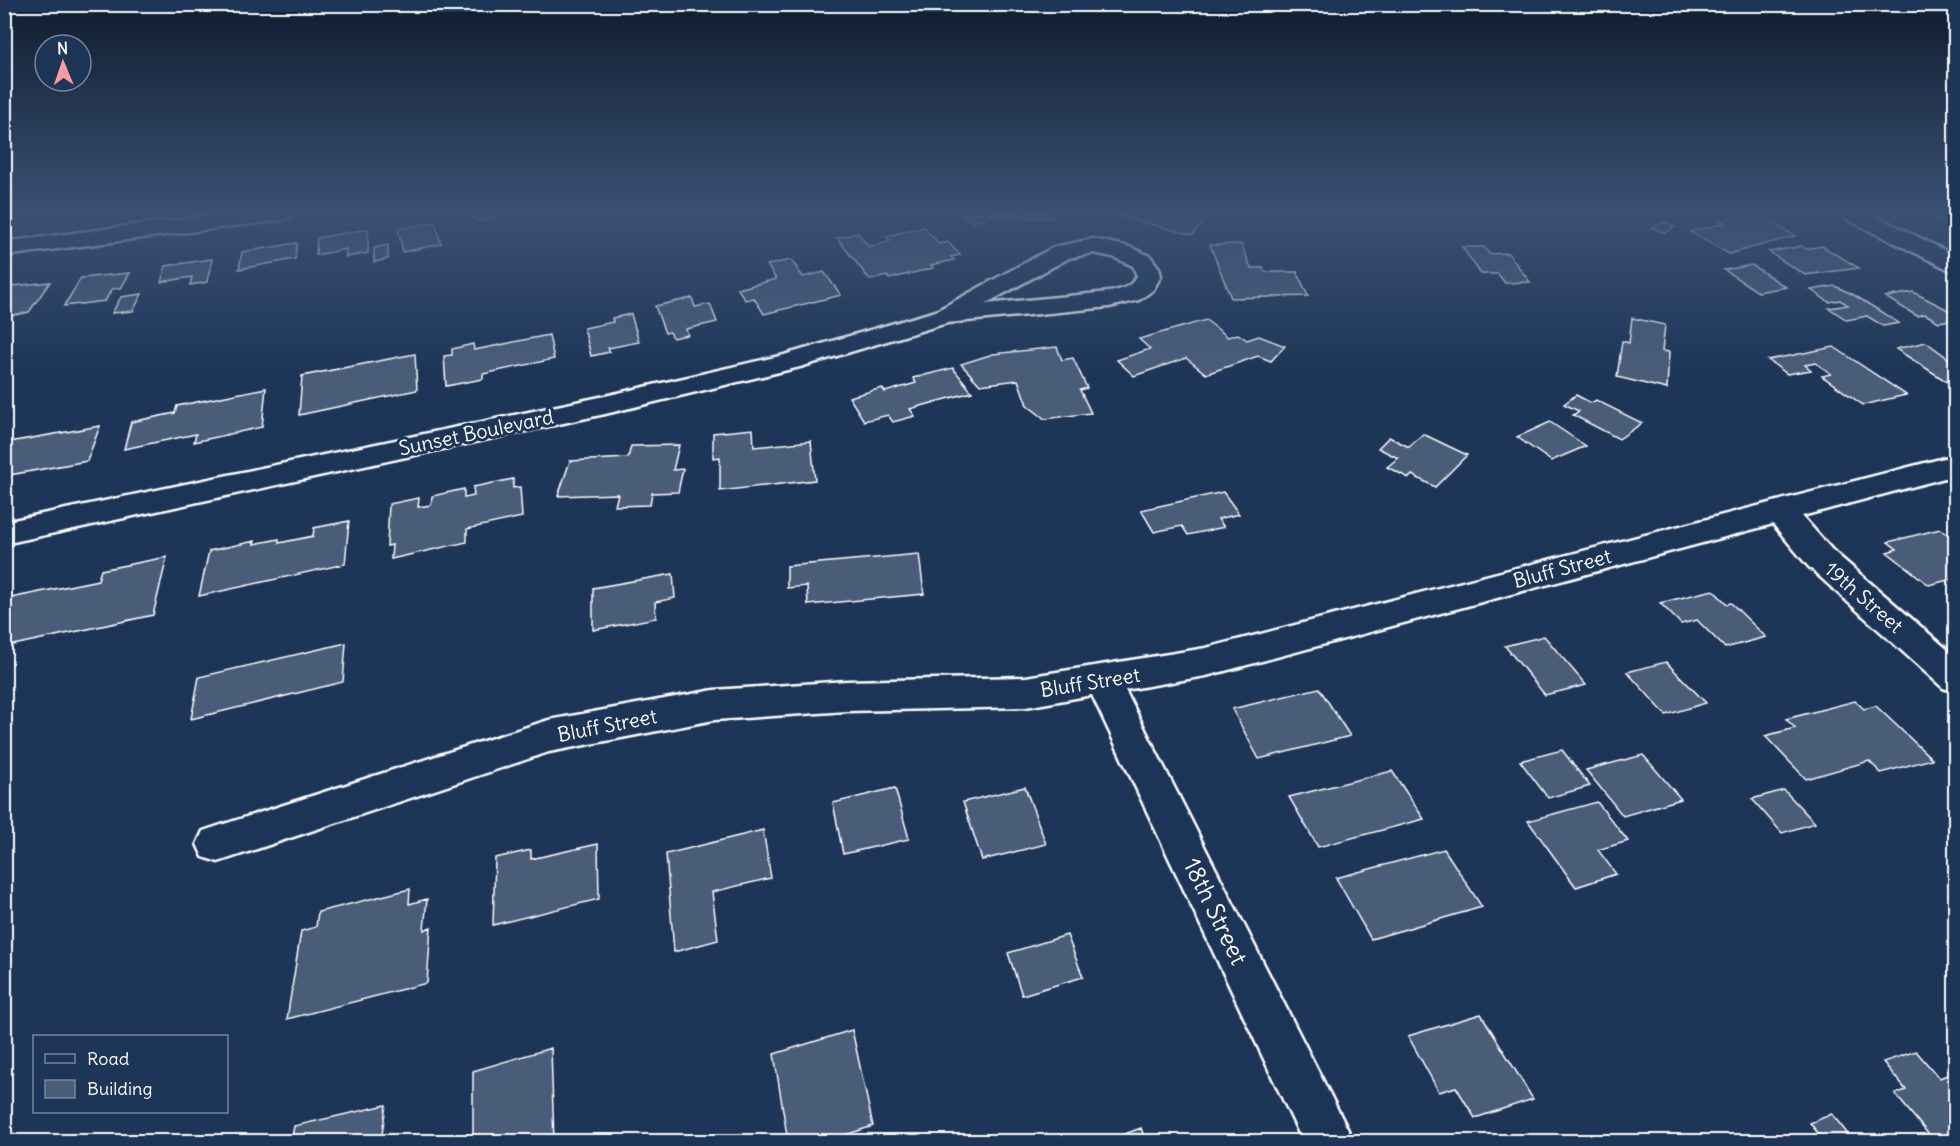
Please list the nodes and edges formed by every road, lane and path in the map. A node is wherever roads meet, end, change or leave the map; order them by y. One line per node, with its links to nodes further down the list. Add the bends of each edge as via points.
1 (1036, 266): 3 (street, Sunset Boulevard)
2 (1145, 266): 3 (street, Sunset Boulevard, via 1146,283 1138,291 1118,298)
3 (945, 316): 6 (street, Sunset Boulevard, via 791,361 605,405)
4 (1956, 465): 5 (street, Bluff Street)
5 (1779, 510): 7 (street, 19th Street, via 1820,558); 8 (street, Bluff Street, via 1206,662)
6 (4, 533)
7 (1956, 678)
8 (1103, 681): 9 (street, Bluff Street, via 1026,692 847,696 714,705 549,736); 10 (street, 18th Street)
9 (218, 844)
10 (1329, 1142)

